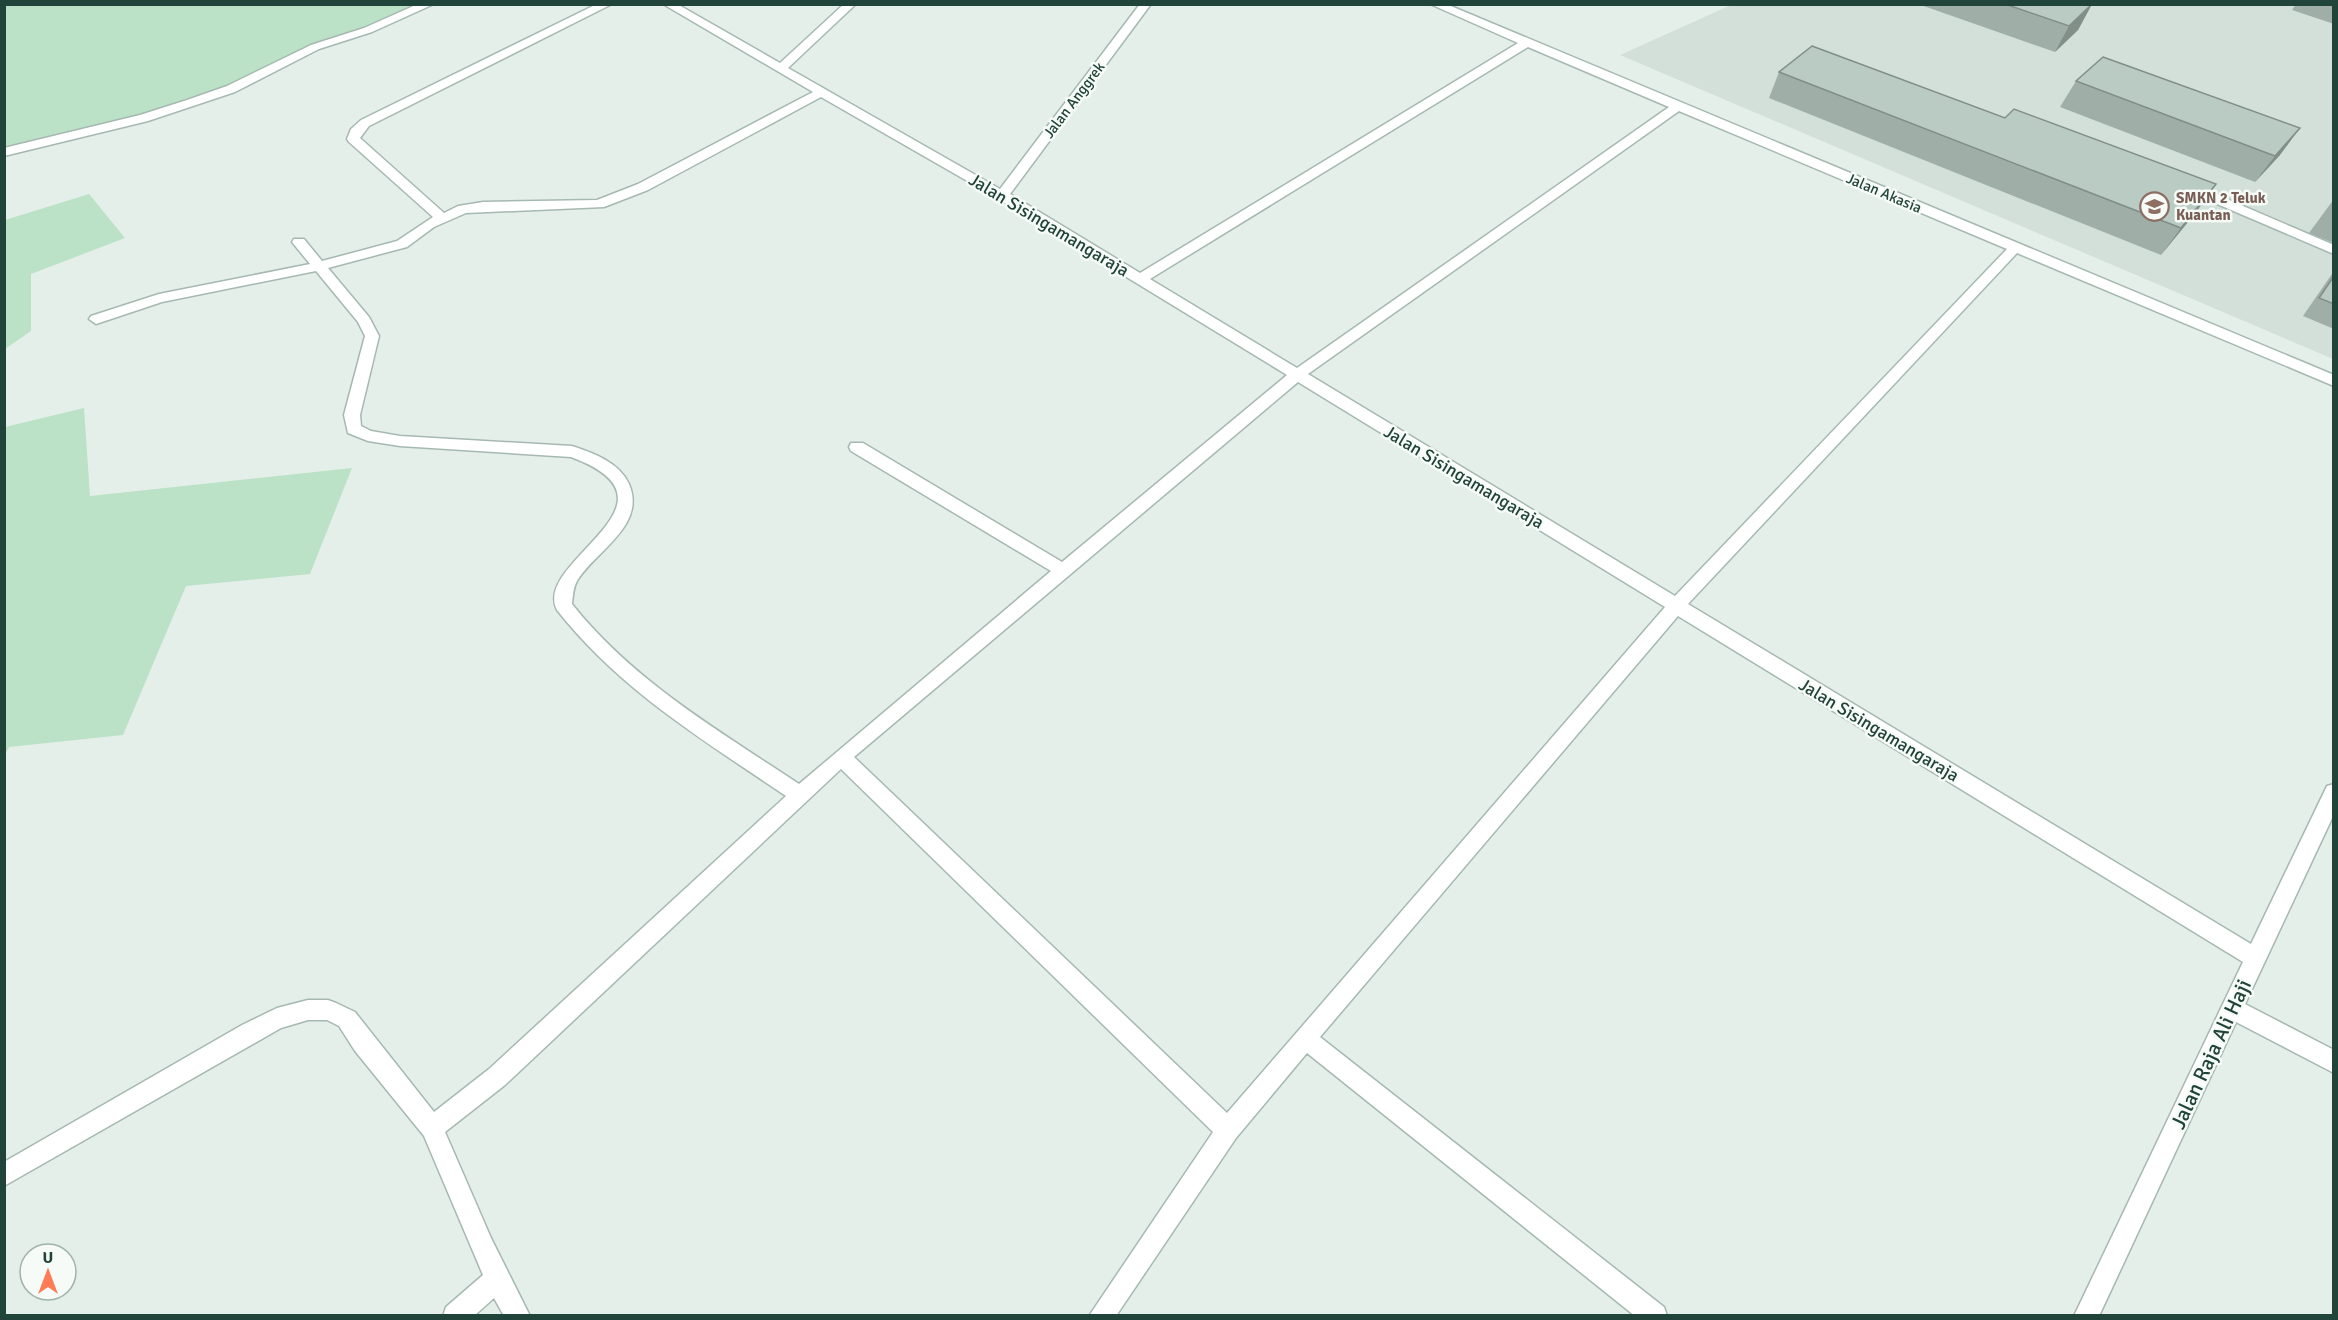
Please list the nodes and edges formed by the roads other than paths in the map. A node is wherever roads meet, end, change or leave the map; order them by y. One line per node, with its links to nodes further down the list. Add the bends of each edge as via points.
1 (429, 4): 11 (street, via 315,47 231,89 144,118)
2 (607, 4): 14 (street, via 365,123 355,132 353,139)
3 (668, 4): 8 (street, Jalan Sisingamangaraja)
4 (851, 4): 8 (street)
5 (1146, 4): 13 (street, Jalan Anggrek)
6 (1435, 4): 7 (street, Jalan Akasia)
7 (1527, 43): 10 (street, Jalan Akasia); 19 (street)
8 (780, 69): 9 (street, Jalan Sisingamangaraja)
9 (821, 92): 13 (street, Jalan Sisingamangaraja); 14 (street, via 621,197 573,206 473,207)
10 (1677, 107): 16 (street, Jalan Akasia); 21 (street)
11 (4, 152)
12 (2175, 181): 17 (street)
13 (1002, 195): 19 (street, Jalan Sisingamangaraja)
14 (441, 217): 18 (street, via 402,244)
15 (299, 242): 18 (street)
16 (2015, 248): 22 (street, Jalan Akasia); 25 (street)
17 (2334, 250)
18 (319, 266): 20 (street, via 204,287); 28 (street, via 364,320 372,336 352,415 354,429 368,436 400,441 572,453 593,459 615,474 625,488 621,514 609,536 568,581 563,605 578,627 633,679)
19 (1139, 279): 21 (street, Jalan Sisingamangaraja)
20 (96, 319)
21 (1297, 375): 24 (street); 25 (street, Jalan Sisingamangaraja)
22 (2334, 381)
23 (857, 447): 24 (street)
24 (1064, 571): 26 (street)
25 (1676, 606): 29 (street, Jalan Sisingamangaraja); 31 (street)
26 (841, 757): 28 (street); 34 (street)
27 (2334, 792): 29 (street, Jalan Raja Ali Haji)
28 (800, 795): 33 (street, via 498,1077)
29 (2255, 958): 30 (street, Jalan Raja Ali Haji)
30 (2233, 1009): 32 (street); 41 (street, Jalan Raja Ali Haji)
31 (1305, 1038): 34 (street); 40 (street)
32 (2334, 1062)
33 (432, 1128): 35 (street, via 347,1019 328,1010 308,1010 276,1019 250,1033); 36 (street)
34 (1228, 1130): 39 (street)
35 (4, 1175)
36 (496, 1281): 37 (street); 38 (street)
37 (455, 1316)
38 (518, 1316)
39 (1101, 1316)
40 (1655, 1316)
41 (2086, 1316)

